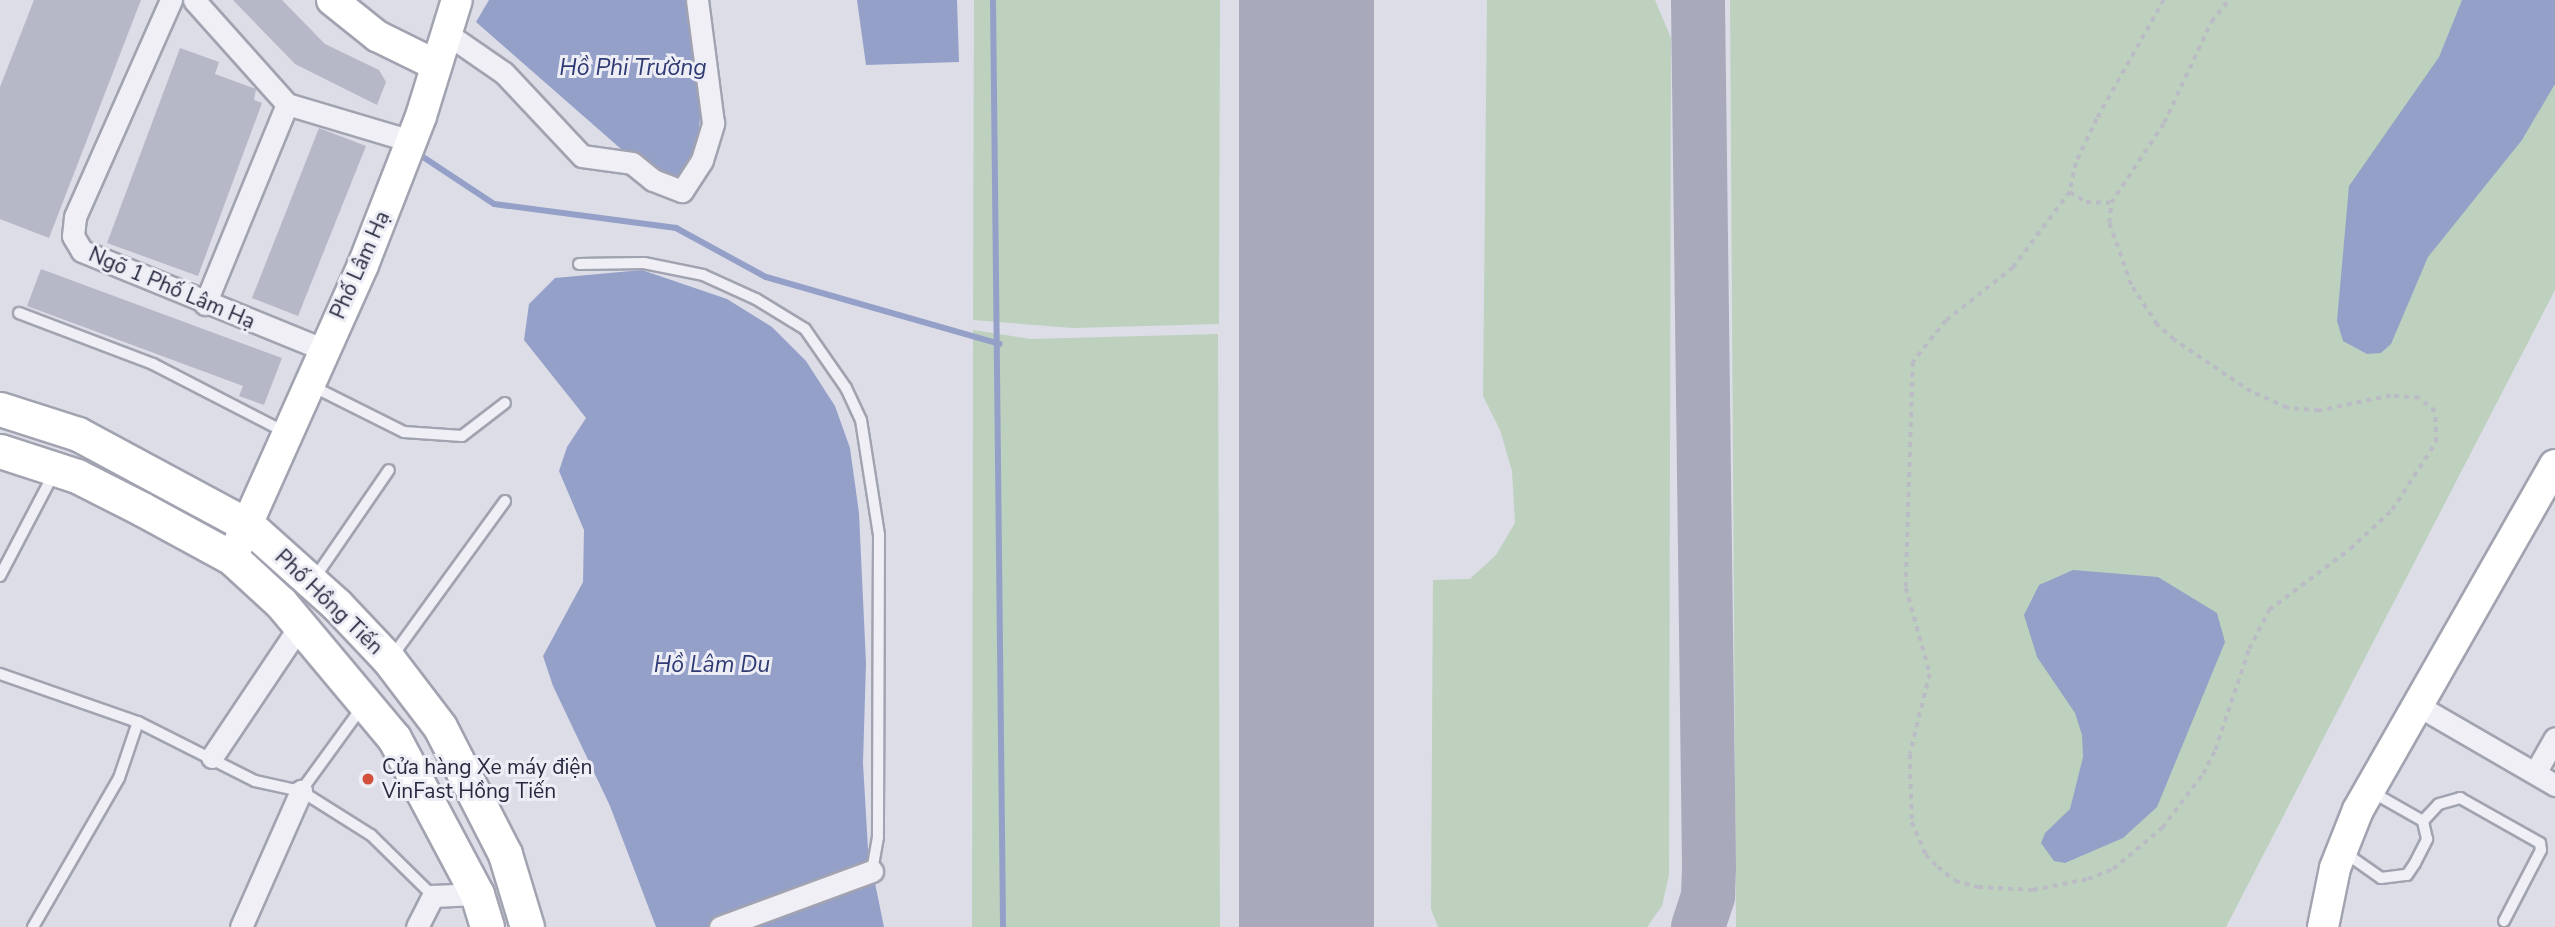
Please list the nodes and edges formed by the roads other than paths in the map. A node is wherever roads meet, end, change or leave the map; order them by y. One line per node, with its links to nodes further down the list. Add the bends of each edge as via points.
1 (171, 0): 11 (street, Ngõ 1 Phố Lâm Hạ, via 75,217 73,236 82,251)
2 (194, 0): 8 (street)
3 (332, 0): 7 (street, via 377,36)
4 (457, 0): 6 (street, Phố Lâm Hạ)
5 (697, 0): 6 (street, via 713,123 702,160 682,191 653,180 632,163 582,156 504,73)
6 (446, 33): 7 (street, Phố Lâm Hạ)
7 (436, 65): 9 (street, Phố Lâm Hạ)
8 (287, 104): 9 (street); 11 (street)
9 (411, 141): 13 (street, Phố Lâm Hạ, via 363,265)
10 (579, 264): 41 (lane, via 644,263 703,275 756,299 805,329 846,388 861,420 879,535 878,837)
11 (205, 304): 13 (street, Ngõ 1 Phố Lâm Hạ)
12 (19, 313): 17 (lane, via 153,364)
13 (322, 349): 14 (street, Phố Lâm Hạ)
14 (308, 384): 15 (lane, via 404,432 463,436); 17 (street, Phố Lâm Hạ)
15 (505, 403)
16 (0, 409): 23 (main road, Phố Hồng Tiến, via 78,435)
17 (287, 433): 23 (street, Phố Lâm Hạ)
18 (0, 451): 20 (main road, Phố Hồng Tiến)
19 (2555, 465): 31 (street)
20 (56, 470): 24 (main road, Phố Hồng Tiến, via 77,476); 25 (lane)
21 (389, 470): 26 (lane)
22 (505, 501): 28 (lane)
23 (249, 526): 24 (street, Phố Lâm Hạ); 26 (main road, Phố Hồng Tiến)
24 (232, 558): 27 (main road, Phố Hồng Tiến)
25 (0, 576)
26 (313, 581): 28 (main road, Phố Hồng Tiến)
27 (301, 624): 30 (main road, Phố Hồng Tiến); 34 (street)
28 (389, 660): 49 (main road, Phố Hồng Tiến, via 440,727 505,855)
29 (0, 674): 32 (lane)
30 (366, 702): 37 (lane); 42 (main road, Phố Hồng Tiến, via 394,738)
31 (2417, 705): 35 (street); 38 (street)
32 (138, 722): 34 (lane); 45 (lane, via 118,778)
33 (2555, 738): 35 (street)
34 (212, 757): 37 (lane, via 256,781)
35 (2535, 774): 36 (street)
36 (2555, 785)
37 (301, 790): 43 (lane, via 371,835); 46 (street)
38 (2369, 790): 39 (lane); 40 (street)
39 (2423, 821): 40 (lane, via 2427,839 2407,875 2381,878); 44 (lane, via 2439,804 2460,798 2540,842 2541,849)
40 (2342, 851): 51 (street)
41 (872, 872): 50 (street)
42 (477, 894): 43 (street); 48 (main road, Phố Hồng Tiến)
43 (433, 895): 47 (street)
44 (2504, 920)
45 (33, 927)
46 (241, 927)
47 (417, 927)
48 (487, 927)
49 (527, 927)
50 (720, 927)
51 (2323, 927)

